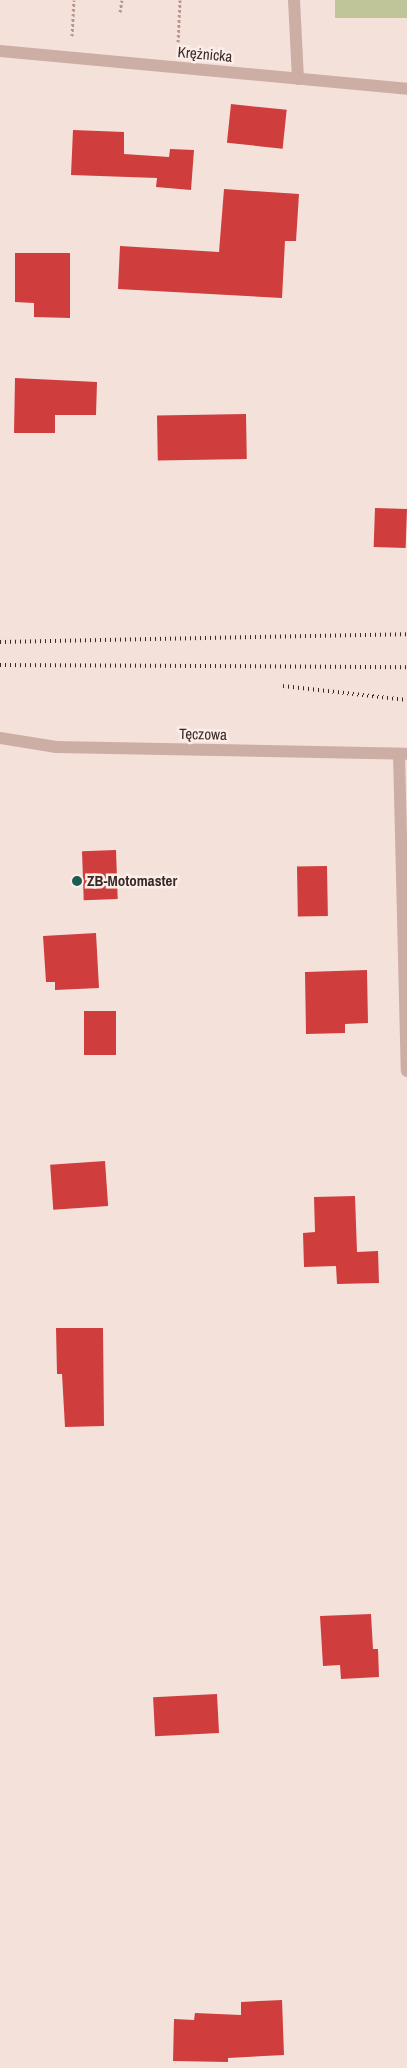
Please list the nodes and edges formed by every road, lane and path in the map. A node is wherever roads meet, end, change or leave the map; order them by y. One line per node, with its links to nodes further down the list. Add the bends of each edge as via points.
1 (122, 0): 4 (path)
2 (180, 0): 5 (path)
3 (294, 0): 7 (street)
4 (120, 12)
5 (178, 42)
6 (0, 51): 7 (street, Krężnicka)
7 (298, 79): 8 (street, Krężnicka)
8 (407, 89)
9 (0, 738): 10 (street, Tęczowa, via 56,747)
10 (403, 754): 11 (street)
11 (407, 1071)

